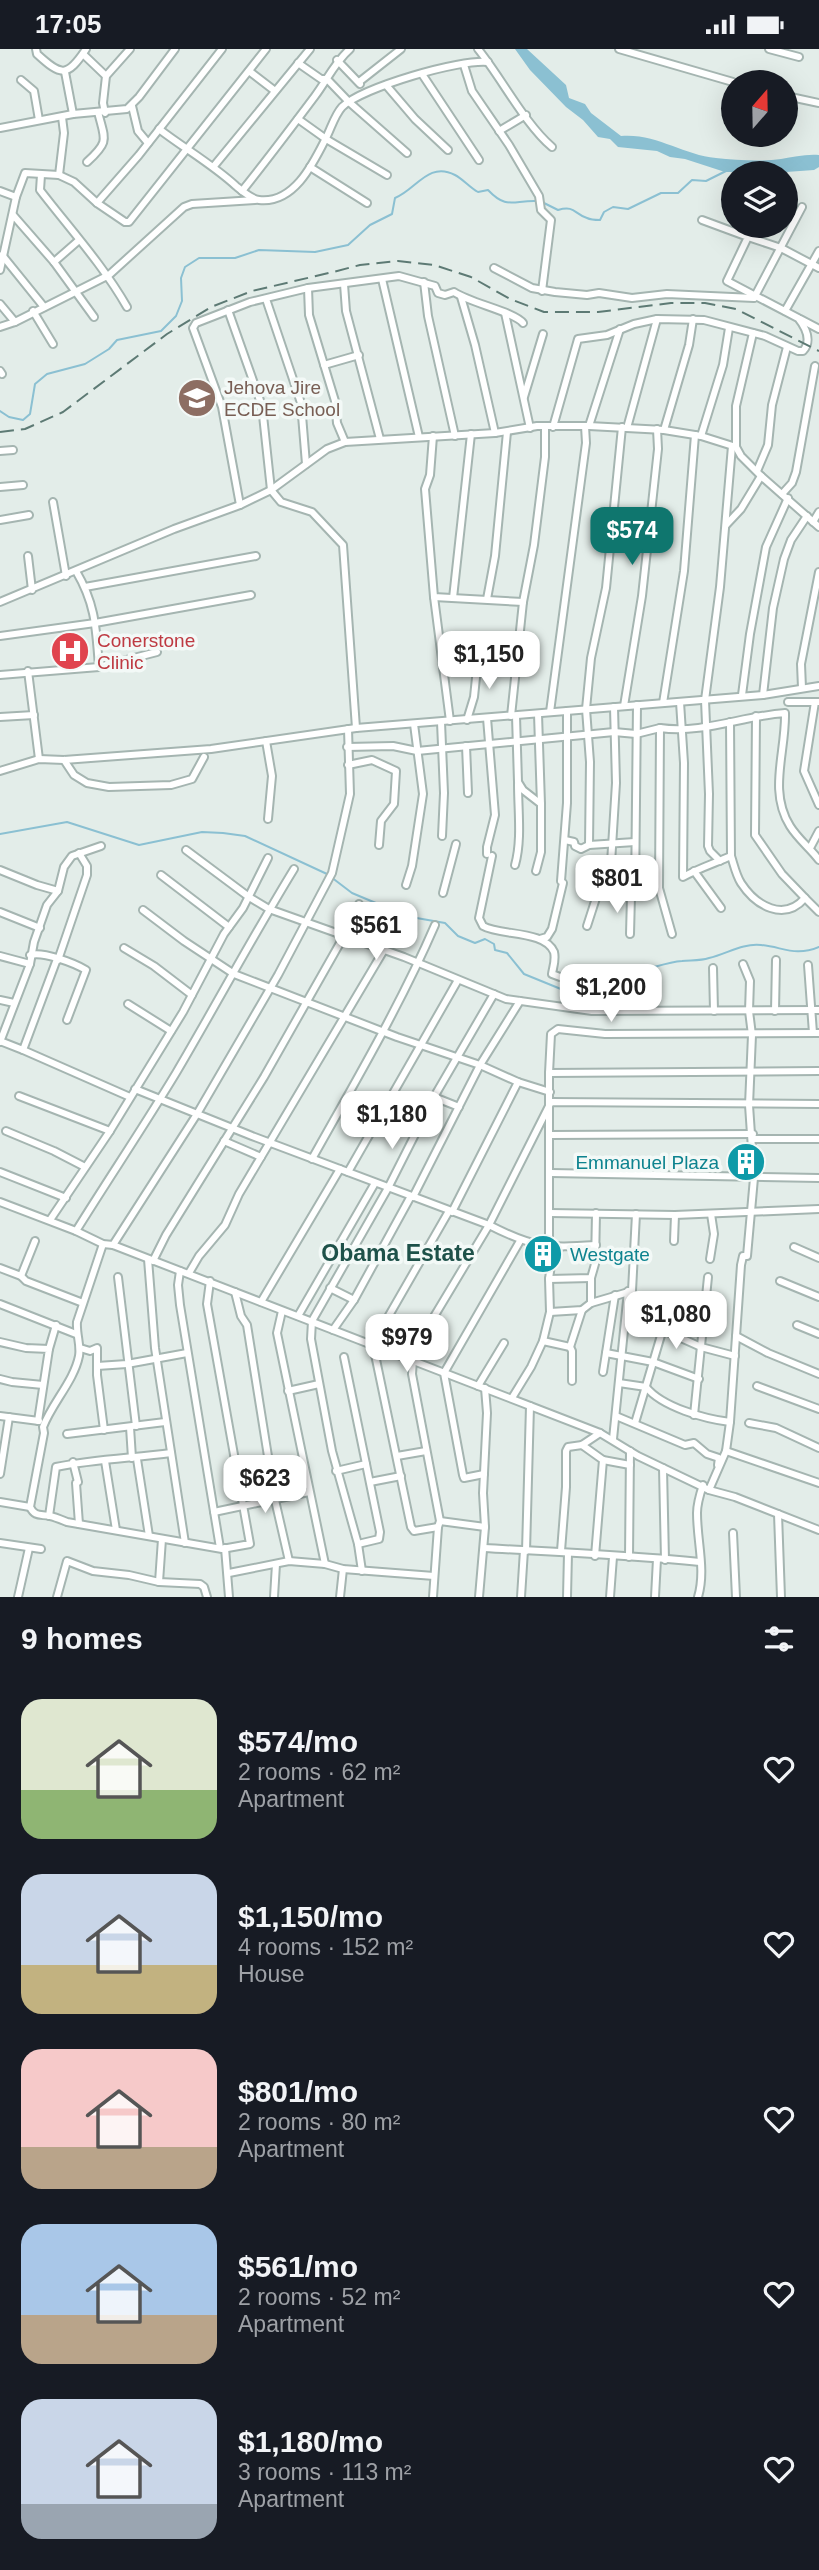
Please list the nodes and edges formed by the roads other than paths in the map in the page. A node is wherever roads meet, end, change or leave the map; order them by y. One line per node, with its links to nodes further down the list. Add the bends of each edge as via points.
1 (36, 49): 19 (street, via 48,65)
2 (130, 49): 21 (street)
3 (175, 49): 32 (street)
4 (222, 49): 40 (street)
5 (266, 49): 18 (street)
6 (310, 49): 16 (street)
7 (350, 49): 14 (street)
8 (401, 49): 25 (street)
9 (478, 49): 15 (street)
10 (619, 49): 23 (street)
11 (769, 49): 13 (street)
12 (85, 51): 19 (street); 21 (street)
13 (799, 57)
14 (337, 60): 22 (street); 25 (street)
15 (488, 62): 17 (street); 35 (street)
16 (298, 63): 22 (street); 28 (street)
17 (464, 65): 20 (street); 41 (street, via 472,91)
18 (249, 71): 28 (street); 45 (street)
19 (65, 72): 34 (street)
20 (422, 74): 26 (street); 48 (street)
21 (107, 76): 33 (street)
22 (327, 79): 30 (street); 37 (street)
23 (721, 79)
24 (21, 81): 38 (street, via 34,91)
25 (359, 82): 27 (street)
26 (386, 85): 27 (street); 46 (street)
27 (368, 90): 30 (street)
28 (275, 91): 50 (street)
29 (798, 99): 31 (street)
30 (349, 102): 42 (street, via 336,115); 47 (street)
31 (819, 103)
32 (132, 106): 33 (street); 43 (street, via 138,131)
33 (101, 112): 34 (street); 49 (street, via 105,141)
34 (74, 114): 36 (street)
35 (526, 115): 41 (street); 44 (street)
36 (62, 117): 38 (street); 53 (street)
37 (298, 119): 42 (street); 56 (street)
38 (39, 120): 39 (street)
39 (0, 128)
40 (159, 129): 43 (street); 45 (street)
41 (499, 131): 81 (street, via 552,223)
42 (326, 139): 51 (street); 54 (street)
43 (148, 143): 60 (street)
44 (552, 147)
45 (187, 149): 50 (street); 60 (street, via 133,220 125,222)
46 (448, 150)
47 (407, 153)
48 (479, 160)
49 (87, 162)
50 (214, 166): 56 (street)
51 (310, 167): 58 (street, via 292,191); 59 (street)
52 (41, 175): 53 (street); 57 (street, via 25,173); 67 (street, via 40,190)
53 (59, 175): 60 (street)
54 (387, 175)
55 (0, 191): 57 (street)
56 (242, 191): 58 (street)
57 (16, 197): 62 (street)
58 (257, 200): 76 (street, via 184,207)
59 (367, 202)
60 (97, 203)
61 (802, 207): 68 (street)
62 (13, 215): 70 (street); 71 (street)
63 (702, 220): 64 (street)
64 (721, 227)
65 (747, 238): 84 (street, via 726,279)
66 (751, 238): 68 (street)
67 (79, 241): 71 (street); 76 (street)
68 (781, 248): 72 (street); 84 (street)
69 (819, 250): 72 (street)
70 (1, 254): 75 (street); 87 (street)
71 (54, 262): 82 (street)
72 (811, 263): 74 (street); 91 (street)
73 (494, 268): 81 (street)
74 (819, 268)
75 (0, 270)
76 (109, 275): 82 (street); 88 (street)
77 (382, 279): 78 (street, via 399,276); 79 (street); 123 (street)
78 (424, 282): 83 (street, via 435,286 438,293 454,292); 121 (street)
79 (344, 284): 80 (street); 108 (street, via 346,311)
80 (308, 288): 85 (street); 109 (street, via 309,315)
81 (542, 291): 84 (street, via 632,298 667,294)
82 (78, 292): 87 (street); 93 (street)
83 (461, 297): 92 (street); 118 (street)
84 (757, 297): 91 (street)
85 (266, 299): 89 (street); 129 (street, via 301,403)
86 (0, 304): 97 (street)
87 (44, 307): 90 (street)
88 (127, 307)
89 (228, 310): 133 (street, via 264,417); 136 (street, via 193,328 222,407)
90 (33, 311): 97 (street); 106 (street)
91 (785, 311): 94 (street)
92 (505, 313): 98 (street); 111 (street)
93 (94, 317)
94 (798, 318): 100 (street); 105 (street)
95 (657, 319): 96 (street); 102 (street); 114 (street)
96 (693, 319): 101 (street); 116 (street)
97 (15, 322): 99 (street)
98 (523, 323)
99 (0, 327)
100 (818, 327): 105 (street)
101 (729, 328): 103 (street); 122 (street, via 723,365)
102 (620, 329): 112 (street); 113 (street, via 578,339)
103 (753, 333): 107 (street); 126 (street, via 737,406)
104 (543, 334): 111 (street)
105 (809, 341): 107 (street, via 803,351)
106 (53, 344)
107 (787, 347): 130 (street)
108 (359, 355): 109 (street); 124 (street)
109 (324, 365): 125 (street)
110 (816, 366): 134 (street, via 796,472)
111 (524, 397): 115 (street)
112 (587, 426): 113 (street); 114 (street); 177 (street)
113 (549, 427): 115 (street); 154 (street)
114 (625, 427): 116 (street); 175 (street)
115 (530, 428): 117 (street)
116 (661, 430): 122 (street); 173 (street, via 645,577)
117 (507, 432): 118 (street); 153 (street)
118 (495, 433): 119 (street)
119 (471, 434): 121 (street); 152 (street)
120 (433, 436): 121 (street); 123 (street); 151 (street, via 425,489)
121 (455, 436)
122 (698, 436): 126 (street); 171 (street, via 684,571)
123 (419, 437): 124 (street)
124 (380, 439): 125 (street)
125 (345, 442): 129 (street)
126 (734, 447): 130 (street); 142 (street)
127 (13, 450): 128 (street)
128 (0, 451)
129 (306, 464): 133 (street)
130 (759, 474): 134 (street); 142 (street, via 741,509)
131 (23, 485): 132 (street)
132 (0, 487)
133 (271, 490): 136 (street); 191 (street, via 281,502 312,512 343,545)
134 (785, 496): 139 (street); 165 (street, via 766,547)
135 (53, 502): 147 (street)
136 (240, 505): 145 (street)
137 (819, 512): 141 (street)
138 (29, 515): 140 (street)
139 (807, 516): 141 (street); 166 (street, via 784,559)
140 (0, 520)
141 (816, 524)
142 (725, 527): 167 (street)
143 (29, 556): 149 (street)
144 (256, 556): 148 (street)
145 (76, 571): 147 (street); 148 (street)
146 (819, 572): 164 (street)
147 (66, 576): 149 (street)
148 (85, 587): 156 (street)
149 (32, 590): 155 (street)
150 (251, 596): 156 (street)
151 (434, 597): 152 (street); 186 (street)
152 (453, 598): 153 (street)
153 (487, 599): 154 (street)
154 (523, 602): 181 (street)
155 (0, 603)
156 (95, 623): 157 (street); 160 (street)
157 (0, 636)
158 (157, 652): 160 (street)
159 (478, 658): 185 (street)
160 (99, 667): 161 (street)
161 (28, 671): 162 (street); 180 (street)
162 (0, 675)
163 (819, 686): 164 (street)
164 (799, 688): 166 (street); 169 (street)
165 (742, 695): 166 (street); 167 (street)
166 (763, 695)
167 (705, 699): 168 (street); 190 (street)
168 (680, 702): 171 (street); 194 (street)
169 (788, 702): 170 (street); 179 (street)
170 (817, 702): 215 (street, via 804,771)
171 (663, 703): 172 (street)
172 (637, 705): 173 (street); 196 (street)
173 (624, 706): 174 (street)
174 (614, 707): 175 (street); 195 (street)
175 (586, 709): 176 (street); 197 (street)
176 (567, 711): 177 (street); 198 (street)
177 (550, 712): 178 (street)
178 (538, 713): 181 (street); 199 (street)
179 (785, 713): 182 (street); 226 (street, via 780,801 792,829)
180 (34, 715): 183 (street); 208 (street)
181 (514, 716): 184 (street); 201 (street)
182 (756, 716): 188 (street); 245 (street, via 755,835)
183 (0, 717)
184 (487, 718): 185 (street); 202 (street)
185 (467, 720): 186 (street)
186 (450, 721): 187 (street)
187 (441, 722): 189 (street); 205 (street)
188 (730, 722): 190 (street); 229 (street)
189 (414, 724): 191 (street); 206 (street)
190 (705, 727): 194 (street); 232 (street, via 708,846)
191 (356, 728): 192 (street)
192 (348, 729): 200 (street); 204 (street)
193 (660, 729): 194 (street); 196 (street); 258 (street, via 659,888)
194 (682, 731): 237 (street, via 683,877)
195 (614, 732): 196 (street); 197 (street); 224 (street)
196 (636, 734): 220 (street)
197 (589, 736): 198 (street); 223 (street)
198 (566, 738): 199 (street); 219 (street)
199 (539, 740): 201 (street); 214 (street)
200 (266, 741): 209 (street); 216 (street, via 272,776)
201 (516, 741): 202 (street); 212 (street)
202 (489, 744): 203 (street); 260 (street, via 495,814 486,847 489,855 479,918 487,929)
203 (466, 745): 205 (street); 213 (street)
204 (347, 747): 206 (street); 210 (street)
205 (442, 747): 206 (street); 218 (street)
206 (417, 751): 239 (street, via 423,794)
207 (204, 757): 209 (street, via 192,779 172,785 109,787 87,783 74,775)
208 (39, 759): 209 (street); 211 (street)
209 (64, 760)
210 (348, 765): 222 (street, via 372,760 396,771 394,804 382,821); 252 (street, via 350,794 330,876)
211 (0, 771)
212 (518, 782): 214 (street); 233 (street, via 520,847)
213 (468, 793)
214 (541, 804): 236 (street)
215 (819, 805)
216 (268, 818)
217 (819, 831): 226 (street)
218 (442, 836)
219 (565, 839): 223 (street, via 581,849); 260 (street, via 552,929)
220 (635, 842): 224 (street); 257 (street)
221 (456, 844): 241 (street)
222 (379, 845)
223 (589, 845): 224 (street)
224 (612, 845): 242 (street)
225 (101, 846): 228 (street)
226 (810, 848): 231 (street)
227 (186, 850): 244 (street)
228 (79, 853): 240 (street, via 64,867); 265 (street, via 87,875)
229 (731, 856): 232 (street); 245 (street, via 744,885 768,907 793,909)
230 (268, 858): 244 (street)
231 (819, 860)
232 (720, 861): 237 (street)
233 (515, 865)
234 (294, 869): 248 (street)
235 (0, 870): 240 (street)
236 (537, 871)
237 (694, 871): 247 (street)
238 (161, 875): 255 (street)
239 (406, 885)
240 (58, 891): 256 (street, via 47,905)
241 (443, 893)
242 (609, 894)
243 (597, 895): 254 (street)
244 (249, 897): 248 (street); 255 (street)
245 (805, 898): 251 (street)
246 (359, 904): 259 (street)
247 (721, 908)
248 (269, 909): 252 (street); 273 (street)
249 (143, 910): 266 (street)
250 (0, 912): 256 (street)
251 (819, 912)
252 (306, 923): 259 (street); 276 (street)
253 (435, 925): 268 (street)
254 (587, 926)
255 (229, 927): 266 (street)
256 (40, 928): 263 (street)
257 (630, 934)
258 (672, 934)
259 (344, 936): 262 (street); 280 (street)
260 (539, 939): 274 (street, via 554,952 552,974)
261 (124, 948): 278 (street)
262 (384, 950): 268 (street); 288 (street)
263 (30, 955): 265 (street); 269 (street)
264 (0, 956): 269 (street)
265 (57, 959): 289 (street, via 86,970); 296 (street)
266 (211, 959): 273 (street); 278 (street)
267 (776, 960): 287 (street)
268 (419, 963): 275 (street); 291 (street)
269 (30, 964): 282 (street)
270 (743, 964): 286 (street, via 750,981)
271 (808, 965): 284 (street)
272 (713, 968): 285 (street)
273 (234, 974): 276 (street); 308 (street)
274 (560, 977)
275 (458, 980): 277 (street); 295 (street)
276 (270, 987): 280 (street); 313 (street)
277 (494, 994): 281 (street); 297 (street)
278 (192, 995): 290 (street)
279 (0, 1000): 282 (street)
280 (307, 1001): 288 (street); 314 (street)
281 (520, 1001): 285 (street, via 592,1011); 298 (street)
282 (14, 1003): 294 (street)
283 (128, 1004): 290 (street)
284 (815, 1010): 287 (street); 292 (street)
285 (714, 1011): 286 (street)
286 (749, 1011): 287 (street); 293 (street)
287 (775, 1011)
288 (346, 1017): 291 (street); 321 (street)
289 (67, 1020)
290 (171, 1031): 303 (street)
291 (383, 1031): 295 (street); 323 (street)
292 (816, 1033): 293 (street)
293 (752, 1035): 299 (street); 301 (street, via 605,1034 558,1029 551,1036)
294 (0, 1041): 296 (street)
295 (420, 1044): 297 (street); 327 (street)
296 (23, 1050): 306 (street)
297 (456, 1058): 298 (street); 307 (street)
298 (480, 1065): 302 (street); 312 (street)
299 (751, 1072): 300 (street); 301 (street); 311 (street)
300 (819, 1072)
301 (549, 1073): 304 (street)
302 (517, 1082): 304 (street); 338 (street)
303 (135, 1089): 306 (street); 308 (street)
304 (550, 1092): 309 (street)
305 (19, 1096): 316 (street)
306 (130, 1097): 316 (street)
307 (434, 1097): 312 (street); 332 (street)
308 (159, 1099): 313 (street); 346 (street)
309 (551, 1102): 311 (street); 317 (street); 345 (street)
310 (819, 1104): 311 (street)
311 (749, 1105): 318 (street)
312 (459, 1107): 333 (street)
313 (197, 1114): 314 (street); 351 (street)
314 (233, 1128): 320 (street); 321 (street)
315 (6, 1131): 324 (street)
316 (110, 1131): 324 (street)
317 (549, 1135): 318 (street); 328 (street)
318 (753, 1137): 319 (street); 329 (street)
319 (819, 1139)
320 (225, 1141): 322 (street); 357 (street)
321 (270, 1143): 322 (street); 323 (street)
322 (261, 1157): 360 (street, via 225,1225)
323 (312, 1159): 325 (street)
324 (85, 1167): 334 (street)
325 (340, 1169): 327 (street); 374 (street)
326 (0, 1172): 334 (street)
327 (348, 1172): 331 (street)
328 (551, 1173): 329 (street); 339 (street)
329 (754, 1178): 330 (street); 337 (street)
330 (819, 1178)
331 (375, 1183): 332 (street); 382 (street)
332 (388, 1188): 333 (street); 368 (street)
333 (412, 1197): 338 (street); 373 (street)
334 (66, 1198): 344 (street)
335 (0, 1202): 344 (street)
336 (819, 1209): 337 (street)
337 (752, 1211): 343 (street); 391 (street, via 747,1256 741,1265)
338 (451, 1212): 345 (street); 395 (street)
339 (550, 1213): 340 (street); 354 (street)
340 (596, 1213): 341 (street); 352 (street)
341 (636, 1213): 342 (street); 369 (street, via 634,1287)
342 (675, 1215): 343 (street); 349 (street)
343 (711, 1215): 356 (street)
344 (50, 1220): 346 (street)
345 (489, 1225): 348 (street); 406 (street)
346 (76, 1231): 350 (street)
347 (35, 1241): 361 (street)
348 (520, 1241): 354 (street); 410 (street)
349 (674, 1241)
350 (103, 1244): 351 (street); 375 (street)
351 (113, 1245): 357 (street)
352 (596, 1245): 354 (street); 364 (street)
353 (794, 1247): 355 (street)
354 (549, 1248): 365 (street, via 553,1250)
355 (819, 1258)
356 (710, 1259)
357 (150, 1260): 359 (street); 404 (street)
358 (0, 1268): 361 (street)
359 (180, 1271): 360 (street); 400 (street, via 178,1292)
360 (189, 1273): 366 (street)
361 (21, 1276): 375 (street)
362 (118, 1277): 408 (street)
363 (708, 1277): 381 (street)
364 (591, 1278): 365 (street); 376 (street)
365 (549, 1279): 380 (street)
366 (210, 1281): 370 (street); 466 (street, via 207,1304)
367 (780, 1281): 372 (street)
368 (330, 1288): 373 (street); 384 (street)
369 (628, 1291): 371 (street); 383 (street)
370 (235, 1292): 374 (street); 464 (street, via 247,1325)
371 (615, 1295): 376 (street); 401 (street)
372 (819, 1297)
373 (354, 1300): 387 (street)
374 (261, 1302): 379 (street)
375 (83, 1303): 389 (street)
376 (591, 1303): 378 (street)
377 (0, 1304): 385 (street)
378 (582, 1310): 380 (street); 396 (street)
379 (282, 1311): 382 (street); 422 (street, via 276,1333)
380 (550, 1312): 392 (street)
381 (705, 1314): 388 (street, via 673,1297); 397 (street)
382 (298, 1316): 384 (street)
383 (626, 1319): 388 (street); 402 (street)
384 (312, 1321): 387 (street); 417 (street)
385 (56, 1325): 389 (street); 399 (street)
386 (797, 1325): 390 (street)
387 (333, 1330): 395 (street)
388 (662, 1331): 397 (street); 407 (street)
389 (76, 1334): 398 (street)
390 (819, 1334)
391 (736, 1336): 403 (street); 412 (street)
392 (543, 1341): 396 (street); 423 (street)
393 (0, 1342): 399 (street)
394 (504, 1343): 420 (street)
395 (372, 1345): 406 (street); 446 (street)
396 (570, 1347): 415 (street)
397 (701, 1347): 403 (street); 414 (street)
398 (80, 1348): 409 (street, via 97,1348); 430 (street, via 78,1361)
399 (49, 1349): 418 (street)
400 (187, 1353): 404 (street); 468 (street)
401 (606, 1353): 402 (street); 411 (street)
402 (622, 1355): 407 (street); 416 (street)
403 (735, 1356): 432 (street)
404 (156, 1357): 408 (street); 431 (street)
405 (344, 1357): 451 (street)
406 (410, 1360): 410 (street); 442 (street)
407 (653, 1362): 414 (street); 421 (street)
408 (127, 1364): 409 (street); 435 (street)
409 (97, 1366): 436 (street)
410 (444, 1373): 420 (street); 456 (street, via 464,1478)
411 (603, 1373)
412 (819, 1374)
413 (0, 1379): 418 (street)
414 (699, 1380): 426 (street)
415 (572, 1381)
416 (619, 1383): 421 (street); 428 (street)
417 (319, 1384): 422 (street); 454 (street)
418 (43, 1385): 430 (street)
419 (757, 1386): 425 (street)
420 (482, 1387): 423 (street); 456 (street, via 487,1413)
421 (646, 1387): 426 (street, via 655,1398); 433 (street)
422 (288, 1391): 463 (street)
423 (512, 1398): 424 (street)
424 (530, 1406): 437 (street); 486 (street)
425 (819, 1409)
426 (695, 1415): 432 (street)
427 (0, 1416): 429 (street)
428 (616, 1416): 433 (street); 439 (street)
429 (9, 1417): 430 (street); 455 (street)
430 (41, 1421): 467 (street)
431 (165, 1422): 435 (street); 445 (street)
432 (730, 1422): 444 (street)
433 (635, 1423): 458 (street, via 685,1445 694,1443 719,1458)
434 (749, 1423): 441 (street, via 776,1428)
435 (133, 1427): 436 (street); 447 (street)
436 (104, 1430): 438 (street)
437 (600, 1433): 439 (street); 440 (street)
438 (67, 1434)
439 (613, 1439): 443 (street)
440 (582, 1445): 448 (street); 487 (street, via 568,1447 565,1454)
441 (819, 1448)
442 (426, 1451): 446 (street); 472 (street)
443 (630, 1451): 452 (street); 453 (street)
444 (726, 1451): 458 (street); 460 (street)
445 (171, 1453): 447 (street); 480 (street)
446 (397, 1456): 457 (street)
447 (134, 1458): 449 (street); 477 (street)
448 (603, 1460): 452 (street); 488 (street)
449 (105, 1461): 450 (street); 475 (street)
450 (73, 1462): 470 (street, via 56,1467); 471 (street)
451 (366, 1464): 454 (street); 459 (street)
452 (630, 1465): 490 (street)
453 (663, 1468): 461 (street); 491 (street)
454 (336, 1471): 481 (street)
455 (0, 1474)
456 (484, 1474): 473 (street)
457 (401, 1476): 459 (street); 472 (street, via 414,1531)
458 (716, 1478): 462 (street)
459 (370, 1482): 481 (street, via 380,1536)
460 (819, 1483)
461 (702, 1485): 462 (street); 493 (street, via 697,1513)
462 (709, 1490): 469 (street)
463 (309, 1492): 464 (street); 495 (street)
464 (275, 1500): 466 (street); 492 (street)
465 (0, 1502): 467 (street)
466 (244, 1505): 468 (street); 483 (street, via 250,1543)
467 (30, 1507): 470 (street, via 35,1514)
468 (214, 1512): 483 (street)
469 (778, 1514): 474 (street); 515 (street)
470 (49, 1515): 471 (street)
471 (79, 1524): 475 (street)
472 (439, 1524): 473 (street); 499 (street)
473 (485, 1527): 484 (street)
474 (819, 1529)
475 (116, 1530): 477 (street)
476 (733, 1533): 514 (street)
477 (149, 1536): 478 (street)
478 (162, 1539): 480 (street); 500 (street)
479 (0, 1543): 482 (street)
480 (185, 1543): 483 (street)
481 (358, 1544): 497 (street)
482 (29, 1548): 485 (street); 501 (street)
483 (223, 1548): 498 (street)
484 (484, 1548): 486 (street); 508 (street)
485 (41, 1549)
486 (525, 1550): 487 (street); 509 (street)
487 (564, 1552): 488 (street); 510 (street)
488 (595, 1556): 489 (street)
489 (613, 1556): 490 (street); 511 (street)
490 (629, 1557): 491 (street)
491 (661, 1560): 493 (street); 512 (street)
492 (289, 1561): 494 (street); 495 (street)
493 (700, 1562): 513 (street, via 703,1571)
494 (276, 1564): 498 (street); 505 (street)
495 (326, 1564): 496 (street)
496 (344, 1569): 497 (street); 506 (street)
497 (362, 1571): 499 (street)
498 (229, 1573): 504 (street)
499 (434, 1576): 507 (street)
500 (159, 1582): 502 (street, via 93,1571 67,1561); 503 (street, via 200,1584)
501 (18, 1597)
502 (57, 1597)
503 (207, 1597)
504 (229, 1597)
505 (274, 1597)
506 (340, 1597)
507 (433, 1597)
508 (479, 1597)
509 (521, 1597)
510 (567, 1597)
511 (610, 1597)
512 (654, 1597)
513 (698, 1597)
514 (736, 1597)
515 (781, 1597)

